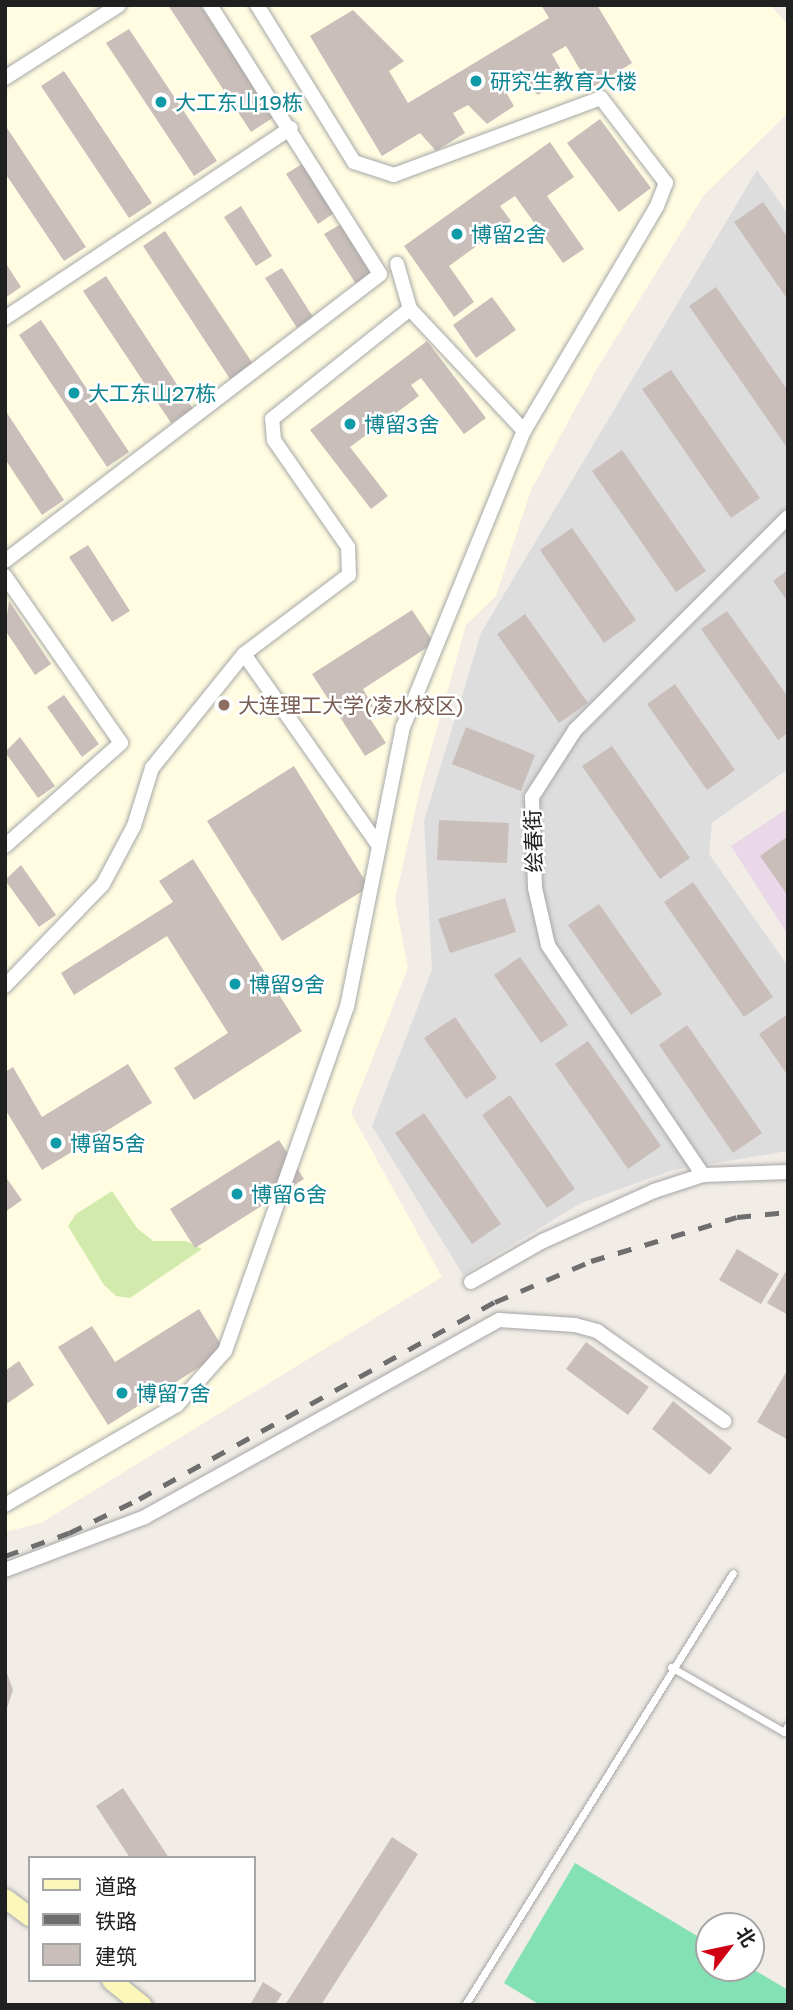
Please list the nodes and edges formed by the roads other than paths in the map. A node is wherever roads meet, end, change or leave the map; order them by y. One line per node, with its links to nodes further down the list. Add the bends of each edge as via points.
1 (119, 5): 4 (street)
2 (210, 5): 5 (street)
3 (257, 5): 9 (street, via 354,162 394,175 601,98 666,183 657,206)
4 (5, 78)
5 (291, 128): 8 (street); 11 (street, via 380,274)
6 (397, 264): 7 (street)
7 (410, 309): 9 (street); 13 (street, via 272,419 274,440 348,547 349,575)
8 (5, 318)
9 (524, 431): 15 (street, via 403,727)
10 (788, 517): 18 (street, 绘春街, via 576,730 532,797 535,888 548,945)
11 (5, 561)
12 (5, 576): 14 (street, via 121,743)
13 (244, 654): 15 (street); 16 (street, via 152,768 134,826 103,884)
14 (5, 846)
15 (379, 846): 21 (street, via 347,1007 225,1351 177,1405)
16 (5, 986)
17 (788, 1172): 18 (street)
18 (703, 1175): 19 (street, via 611,1208)
19 (471, 1282)
20 (724, 1421): 22 (street, via 597,1331 575,1325 499,1320 145,1517)
21 (5, 1505)
22 (5, 1570)
23 (733, 1573): 24 (lane)
24 (671, 1667): 25 (lane); 30 (lane)
25 (787, 1730)
26 (5, 1898): 27 (main road)
27 (28, 1915)
28 (113, 1982): 29 (main road)
29 (142, 2005)
30 (465, 2005)

